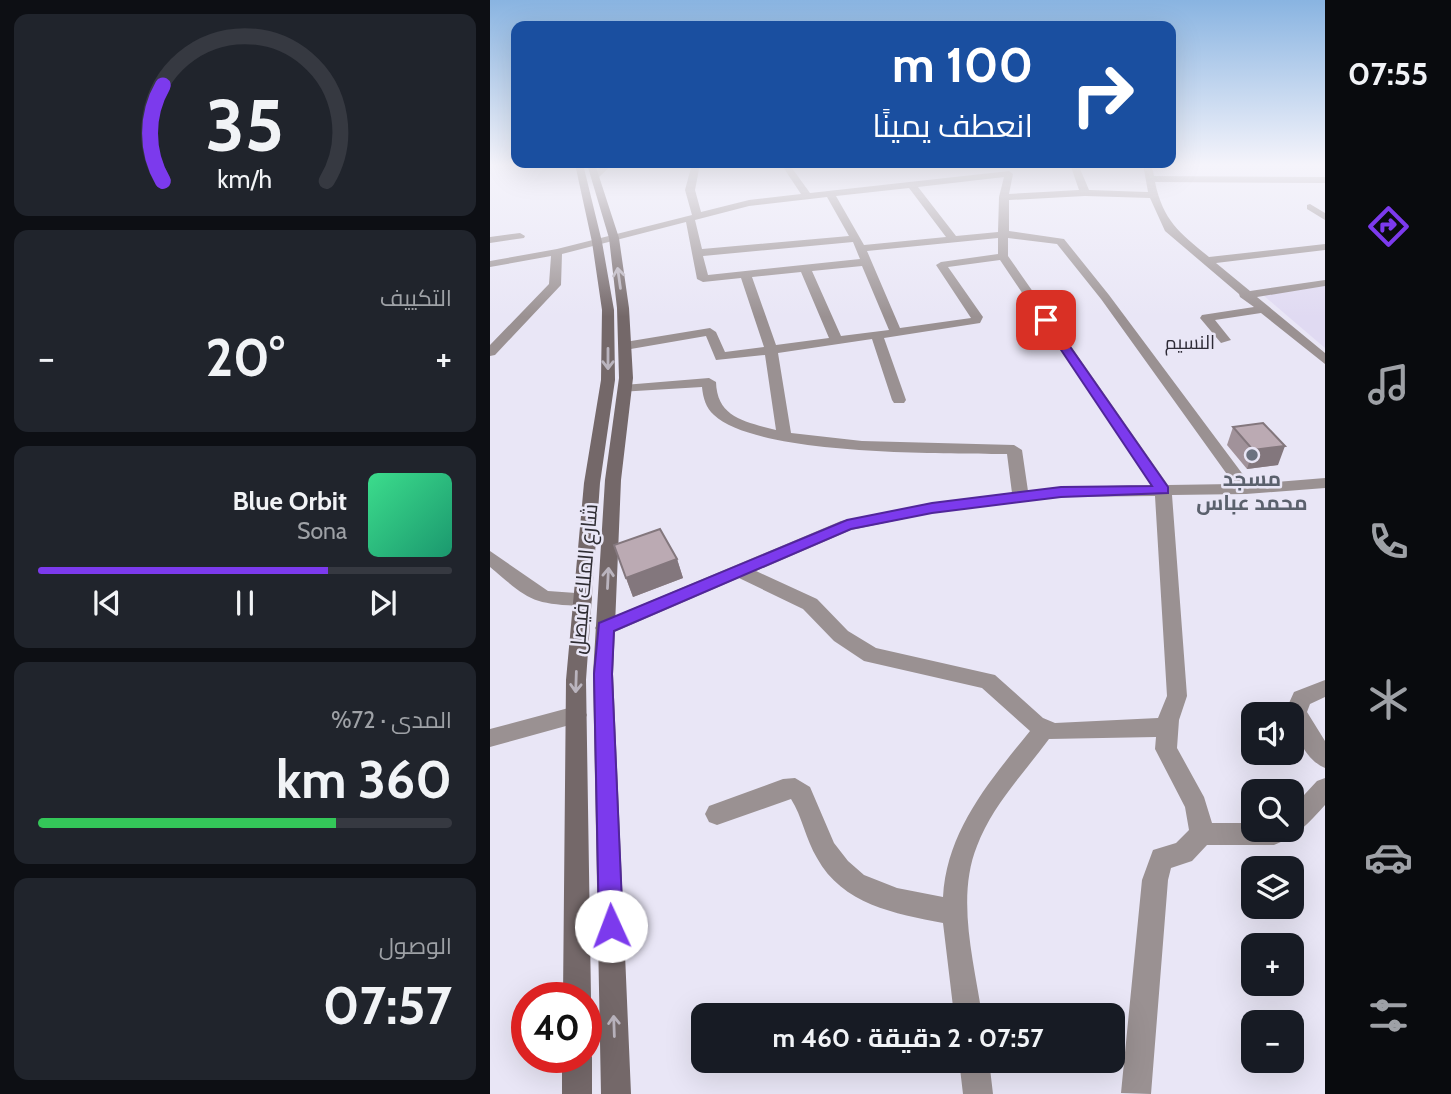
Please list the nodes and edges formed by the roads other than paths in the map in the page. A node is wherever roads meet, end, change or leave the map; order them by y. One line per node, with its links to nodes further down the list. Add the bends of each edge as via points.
1 (596, 215): 13 (street, شارع الملك فيصل)
2 (601, 215): 13 (street, شارع الملك فيصل)
3 (701, 215): 8 (street)
4 (842, 215): 14 (street)
5 (934, 215): 11 (street)
6 (1004, 215): 9 (street)
7 (1162, 215): 19 (street, via 1169,229)
8 (693, 217): 13 (street); 17 (street)
9 (1005, 234): 11 (street); 18 (street); 39 (street, via 1059,242)
10 (520, 236): 12 (street)
11 (953, 239): 14 (street)
12 (491, 240): 21 (street)
13 (605, 240): 16 (street); 31 (street, one-way to 13, via 623,308); 44 (street, شارع الملك فيصل, one-way to 44, via 608,380 592,483)
14 (858, 244): 17 (street); 20 (street)
15 (1325, 247): 19 (street)
16 (557, 252): 21 (street); 33 (street, via 555,285)
17 (697, 253): 23 (street, via 703,279)
18 (1003, 256): 27 (street, via 941,265 976,320); 40 (street)
19 (1206, 261): 25 (street)
20 (866, 262): 22 (street); 27 (street)
21 (491, 264)
22 (805, 268): 23 (street); 30 (street)
23 (746, 274): 32 (street)
24 (1325, 284): 25 (street)
25 (1244, 295): 26 (street)
26 (1261, 309): 29 (street, via 1206,318); 34 (street)
27 (896, 332): 28 (street)
28 (877, 335): 30 (street); 36 (street)
29 (1225, 340)
30 (836, 341): 32 (street)
31 (625, 346): 32 (street, via 710,332 721,357); 35 (street)
32 (771, 350): 37 (street)
33 (490, 352)
34 (1325, 360)
35 (624, 388): 37 (street, via 709,382 709,396 721,415 739,425); 45 (street, one-way to 35, via 613,480)
36 (899, 400)
37 (784, 436): 41 (street, via 861,445 1014,450)
38 (1325, 483): 39 (street)
39 (1246, 489): 40 (street)
40 (1163, 490): 41 (street); 48 (street, via 1177,696)
41 (1021, 497): 43 (street, via 847,525)
42 (490, 556): 44 (street, via 545,598)
43 (740, 570): 45 (street); 49 (street, via 810,604 841,636 871,655 988,681)
44 (583, 599): 47 (street, شارع الملك فيصل, one-way to 47)
45 (605, 628): 63 (street, one-way to 45)
46 (1325, 688): 51 (street, via 1301,698 1296,712)
47 (576, 715): 50 (street); 58 (street, شارع الملك فيصل)
48 (1168, 727): 49 (street, via 1054,732); 55 (street, via 1166,749 1196,805)
49 (1045, 728): 57 (street, via 984,809 959,863)
50 (490, 738)
51 (1325, 758)
52 (1325, 788): 53 (street)
53 (1304, 812)
54 (717, 814): 57 (street, via 795,788 802,794 827,856 845,879 895,902)
55 (1202, 834): 56 (street); 66 (street, via 1183,853 1163,858 1155,880)
56 (1241, 834)
57 (956, 912): 59 (street)
58 (577, 982)
59 (967, 1003)
60 (577, 1073): 62 (street)
61 (976, 1073): 64 (street)
62 (577, 1094)
63 (616, 1094)
64 (978, 1094)
65 (1128, 1094): 66 (street)
66 (1136, 1094)

